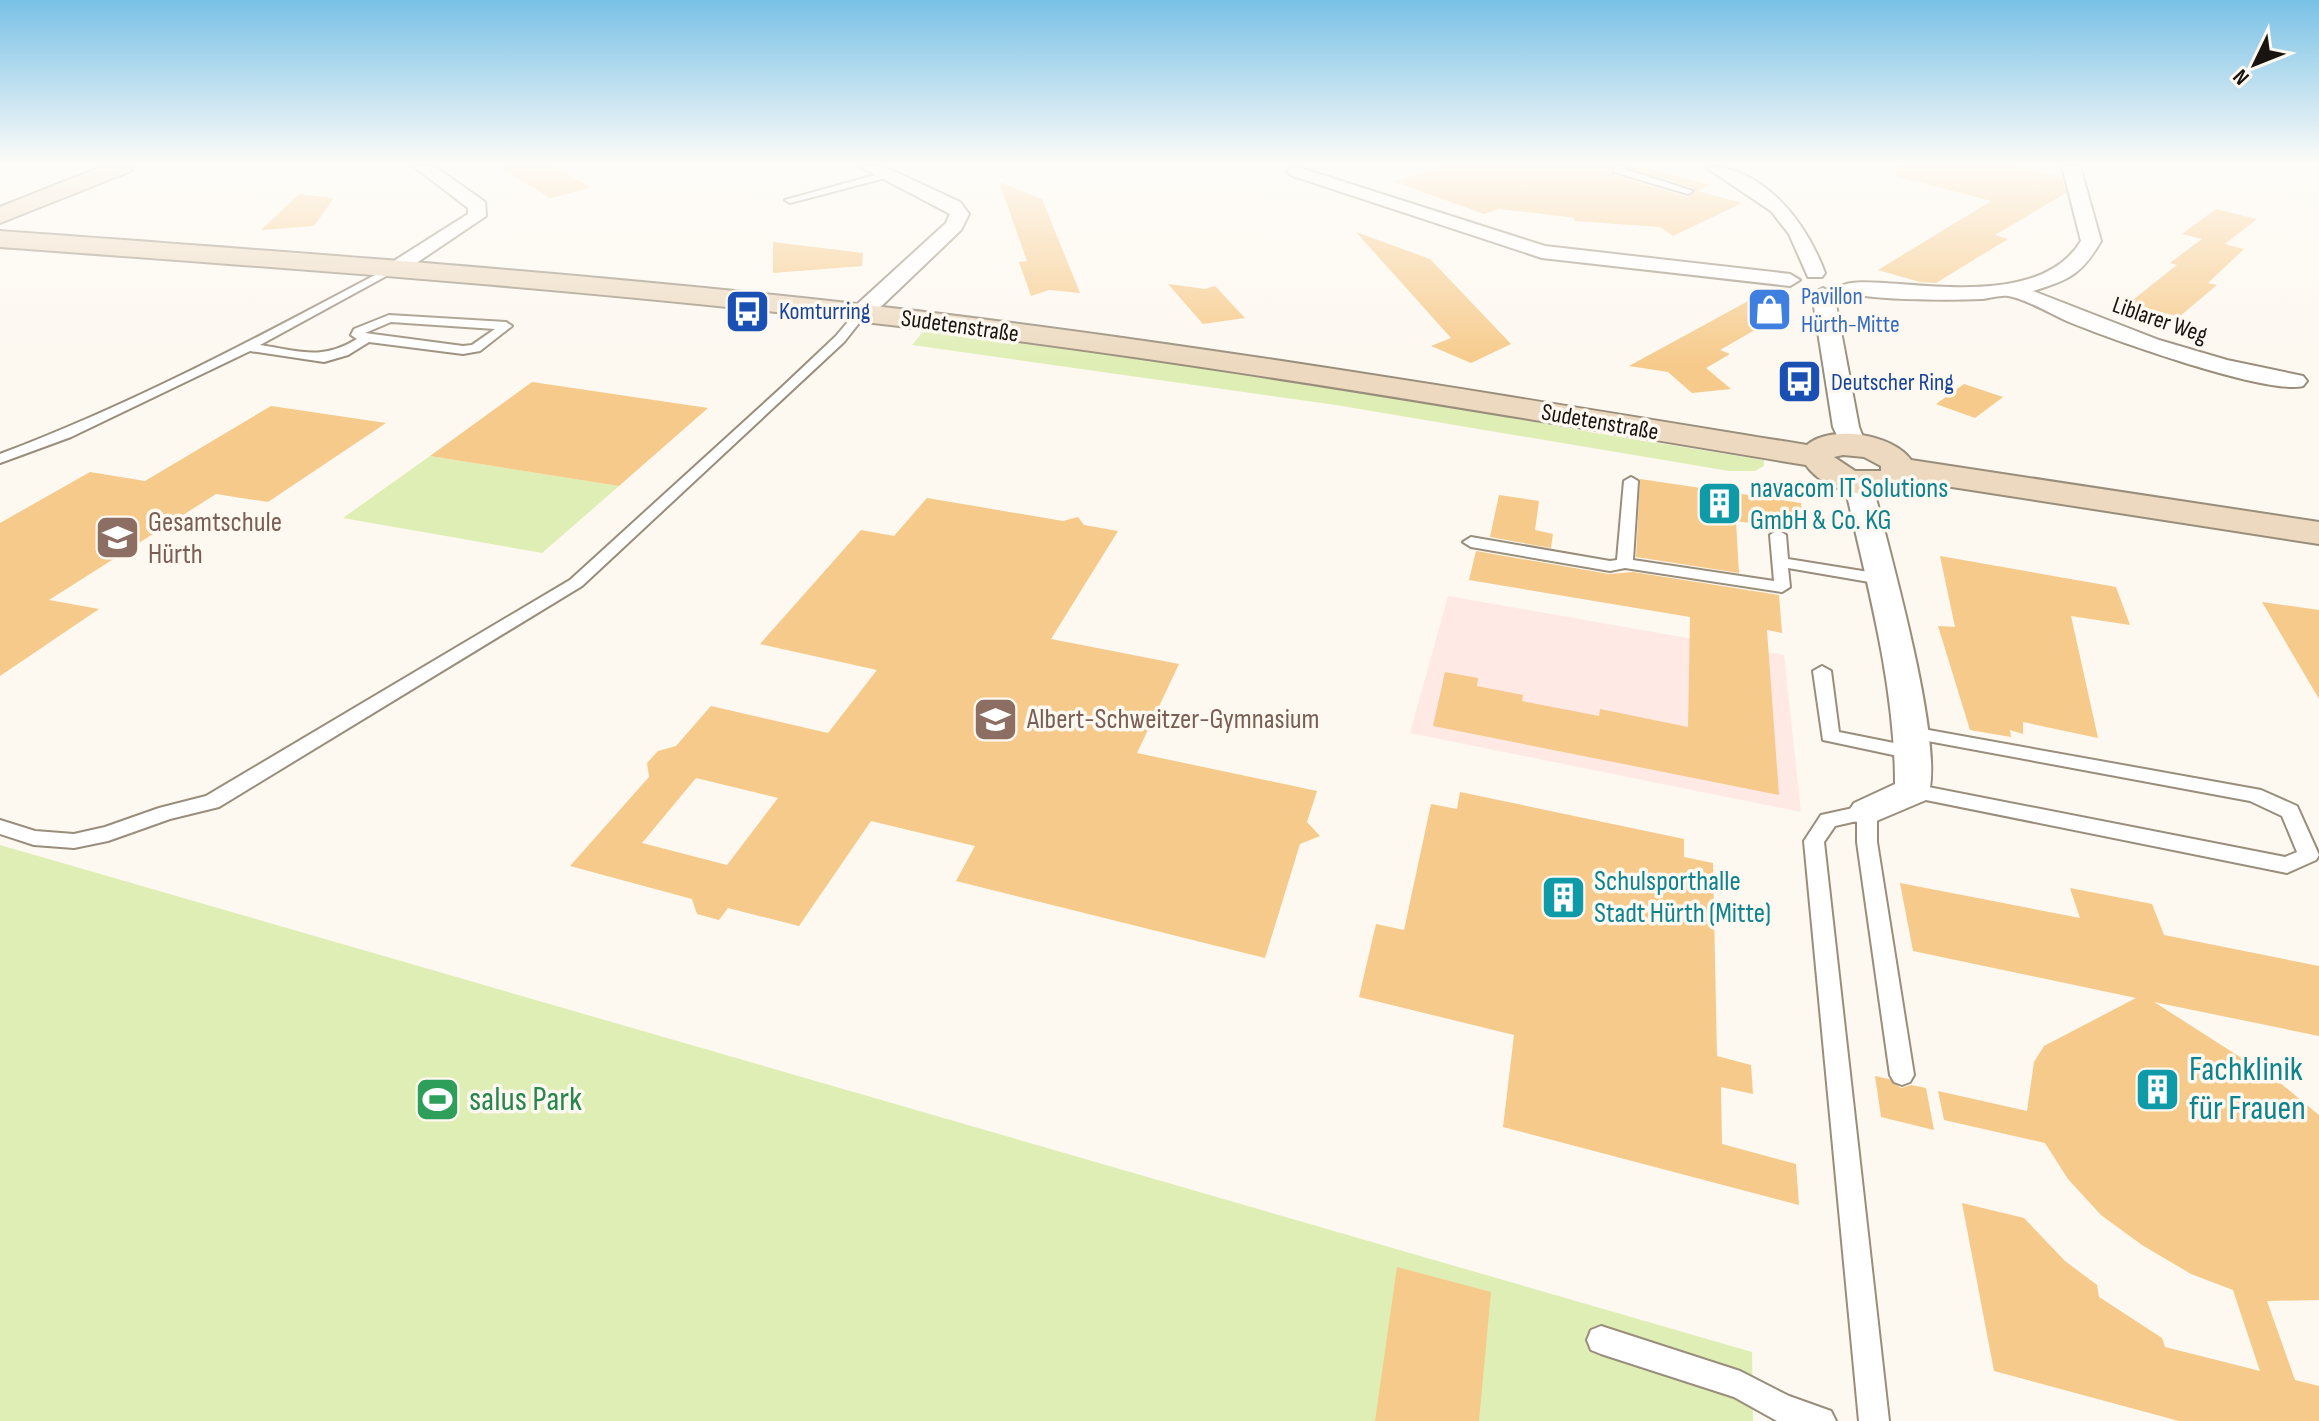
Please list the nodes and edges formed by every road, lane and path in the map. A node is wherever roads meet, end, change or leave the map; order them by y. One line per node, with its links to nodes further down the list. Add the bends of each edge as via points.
1 (452, 232): 7 (street)
2 (947, 232): 10 (street)
3 (1485, 232): 8 (street, via 1542,252 1790,280 1799,273)
4 (1797, 232): 8 (street)
5 (2089, 232): 9 (street, via 2089,250 2066,272)
6 (0, 239): 7 (street, Sudetenstraße)
7 (396, 268): 10 (street, Sudetenstraße); 12 (lane)
8 (1819, 284): 9 (street, via 1842,294 1850,288 1915,293); 14 (street)
9 (2013, 290): 13 (street, Liblarer Weg, via 2154,347 2240,372)
10 (861, 313): 15 (street, Sudetenstraße, via 1342,379); 30 (lane, via 787,390 576,583 260,774 212,802 74,841 34,838)
11 (367, 338): 11 (lane, via 358,332 389,318 506,326 476,348 463,350); 12 (lane, via 324,358)
12 (248, 347): 16 (lane, via 66,434)
13 (2295, 381)
14 (1853, 445): 15 (street, via 1827,446); 17 (street, via 1879,451)
15 (1817, 457): 19 (street, via 1835,474)
16 (0, 459)
17 (1901, 469): 19 (street, via 1891,482); 20 (street)
18 (1631, 481): 24 (lane)
19 (1858, 482): 25 (street)
20 (2319, 533)
21 (1778, 535): 23 (lane)
22 (1471, 542): 24 (lane, via 1610,566)
23 (1780, 562): 24 (lane, via 1782,587); 25 (lane)
24 (1625, 563)
25 (1881, 579): 27 (street)
26 (1822, 671): 27 (lane, via 1830,736)
27 (1912, 743): 28 (street); 28 (lane, via 2254,795 2290,811 2309,855 2287,865)
28 (1913, 791): 29 (street)
29 (1867, 812): 31 (lane); 34 (lane, via 1828,820 1814,841)
30 (0, 827)
31 (1902, 1075)
32 (1601, 1340): 33 (lane, via 1740,1385 1783,1409)
33 (1821, 1421)
34 (1874, 1421)

